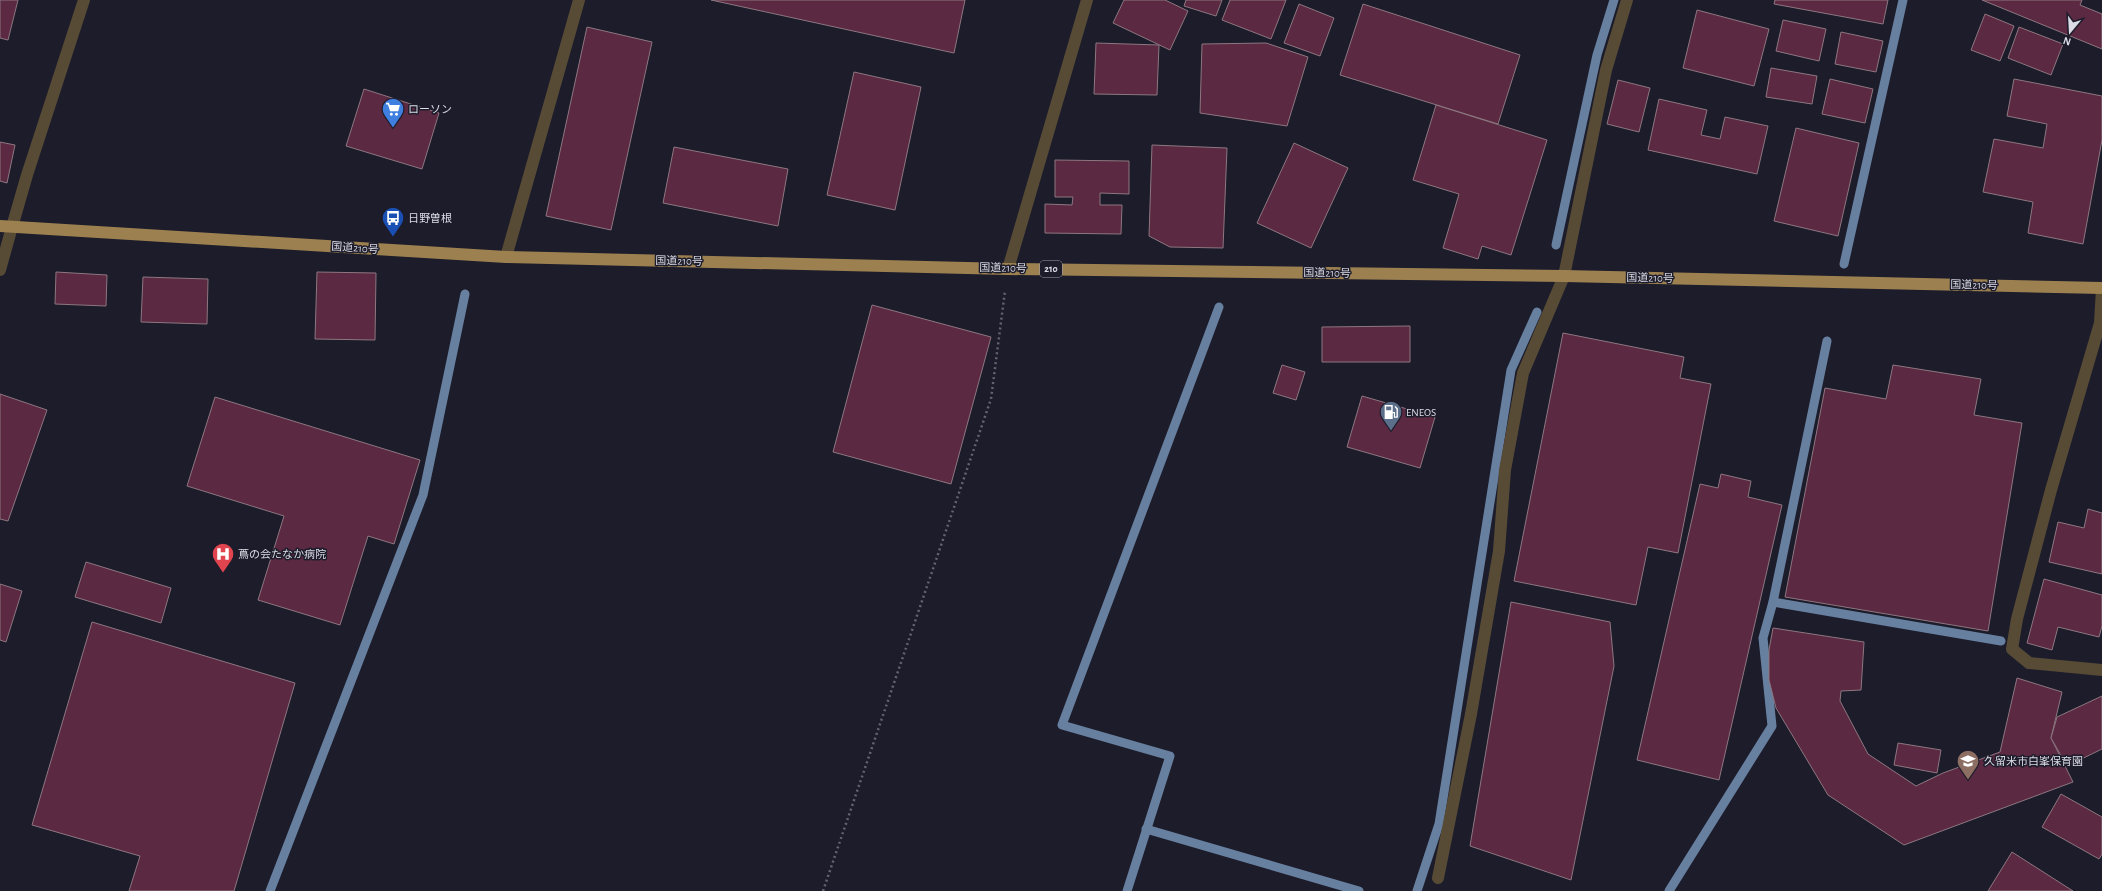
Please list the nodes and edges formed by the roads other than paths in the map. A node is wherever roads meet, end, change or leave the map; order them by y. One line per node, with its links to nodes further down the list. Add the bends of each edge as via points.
1 (84, 0): 6 (street)
2 (579, 0): 7 (street)
3 (1087, 0): 8 (street)
4 (1627, 0): 10 (street, via 1606,70)
5 (0, 226): 6 (highway, 国道210号 / 210)
6 (12, 227): 7 (highway, 国道210号 / 210); 9 (street)
7 (506, 257): 8 (highway, 国道210号 / 210)
8 (1008, 269): 10 (highway, 国道210号 / 210)
9 (0, 270)
10 (1564, 276): 11 (highway, 国道210号 / 210); 13 (street, via 1523,373 1505,470 1499,551 1471,714)
11 (2102, 288): 12 (street, via 2100,323 2051,490 2017,619 2012,649 2029,663)
12 (2102, 670)
13 (1438, 878)

